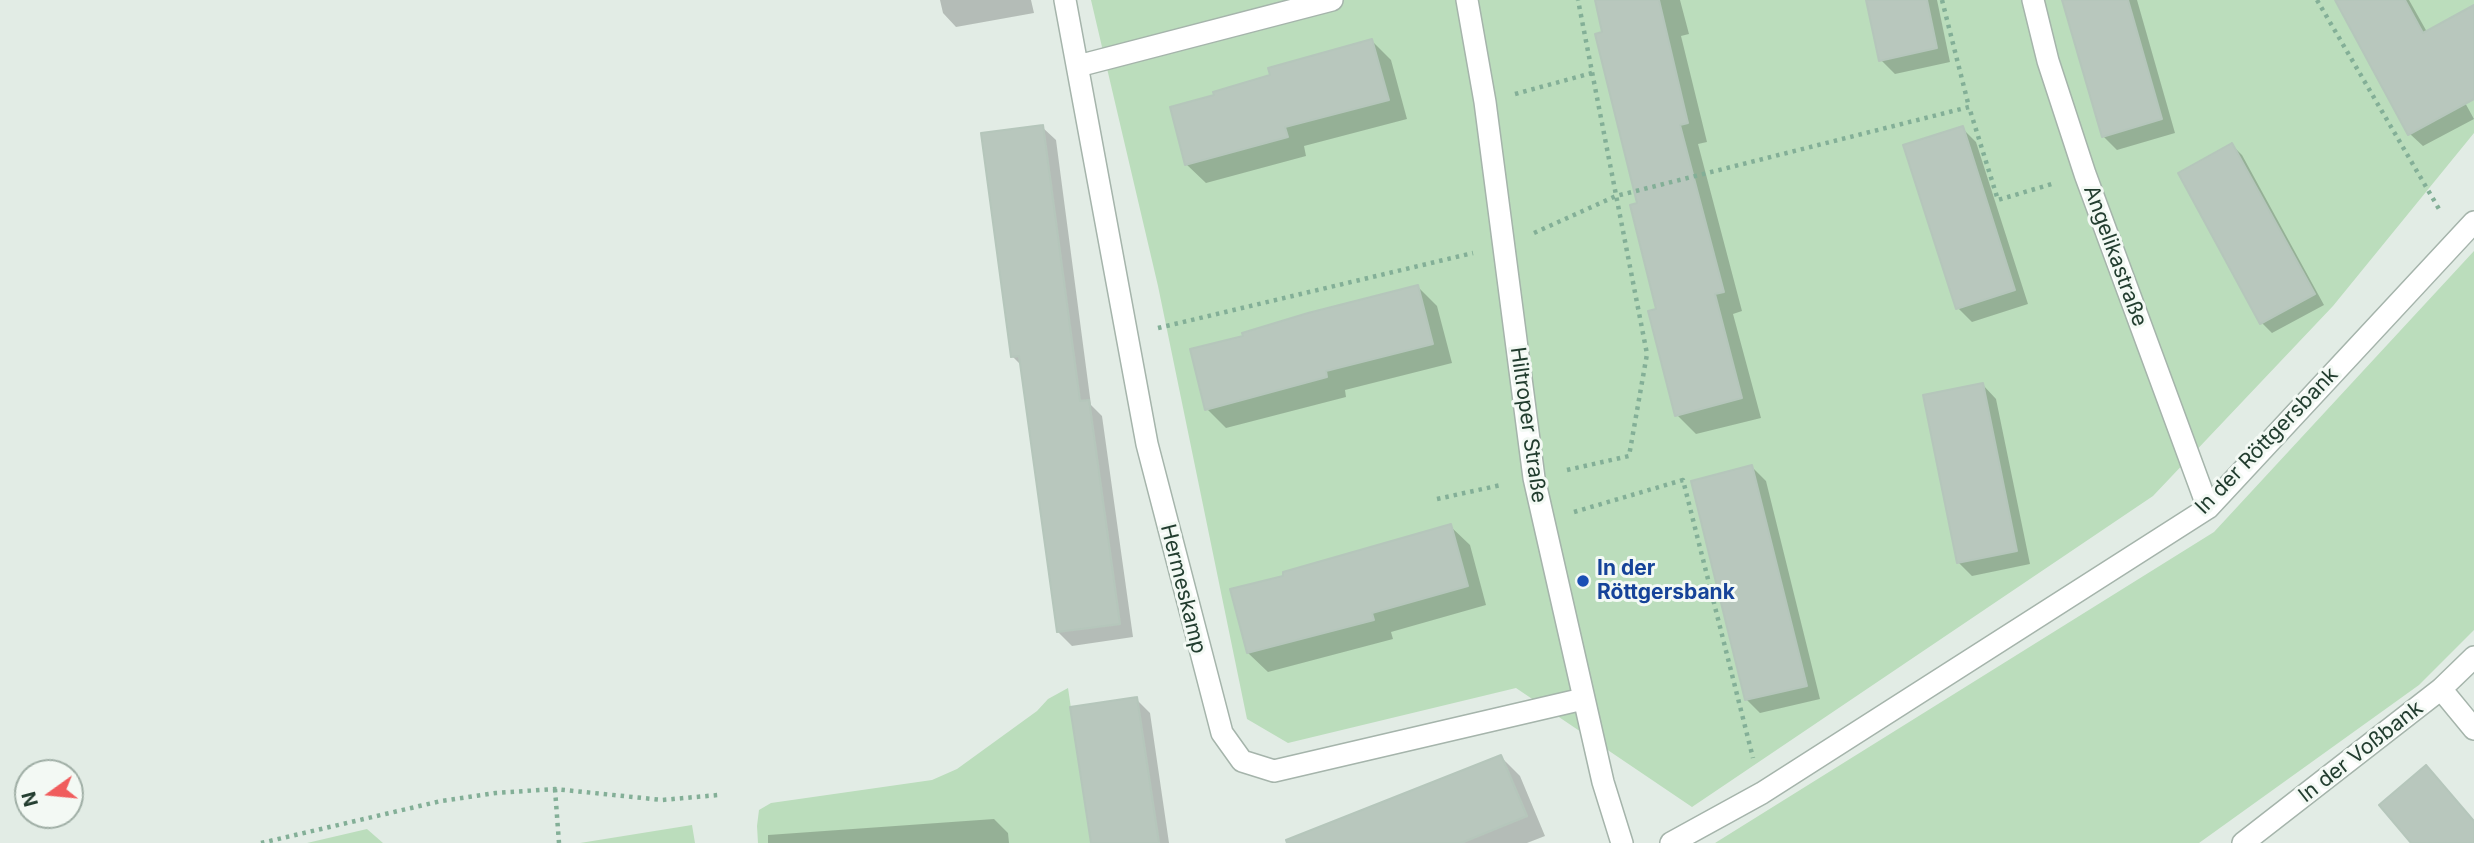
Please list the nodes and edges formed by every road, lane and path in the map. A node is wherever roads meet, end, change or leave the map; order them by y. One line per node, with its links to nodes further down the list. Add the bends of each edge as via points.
1 (1065, 0): 8 (street, Hermeskamp)
2 (1332, 0): 8 (street)
3 (1467, 0): 10 (street, Hiltroper Straße)
4 (1578, 0): 9 (path)
5 (1942, 0): 11 (path)
6 (2033, 0): 12 (street, Angelikastraße)
7 (2317, 0): 15 (path)
8 (1078, 66): 17 (street, Hermeskamp)
9 (1592, 73): 10 (path); 13 (path)
10 (1485, 102): 16 (street, Hiltroper Straße)
11 (1969, 107): 12 (path, via 1998,200); 13 (path)
12 (2085, 174): 20 (street, Angelikastraße)
13 (1616, 196): 16 (path); 18 (path, via 1647,354 1629,456)
14 (2474, 222): 15 (street, In der Röttgersbank)
15 (2457, 240): 20 (street, In der Röttgersbank)
16 (1503, 246): 17 (path); 18 (street, Hiltroper Straße)
17 (1126, 335): 24 (street, Hermeskamp, via 1147,444 1201,659 1222,733 1242,761 1274,771)
18 (1534, 478): 19 (path); 21 (street, Hiltroper Straße)
19 (1437, 499)
20 (2208, 508): 27 (street, In der Röttgersbank)
21 (1542, 522): 24 (street, Hiltroper Straße); 27 (path, via 1683,480)
22 (2474, 657): 23 (street, In der Voßbank)
23 (2441, 689): 25 (street); 33 (street, In der Voßbank)
24 (1583, 699): 31 (street, Hiltroper Straße)
25 (2474, 729)
26 (555, 789): 28 (path, via 662,800); 29 (path, via 441,801); 30 (path)
27 (1762, 793): 32 (street, In der Röttgersbank)
28 (718, 795)
29 (261, 843)
30 (559, 843)
31 (1622, 843)
32 (1671, 843)
33 (2243, 843)

